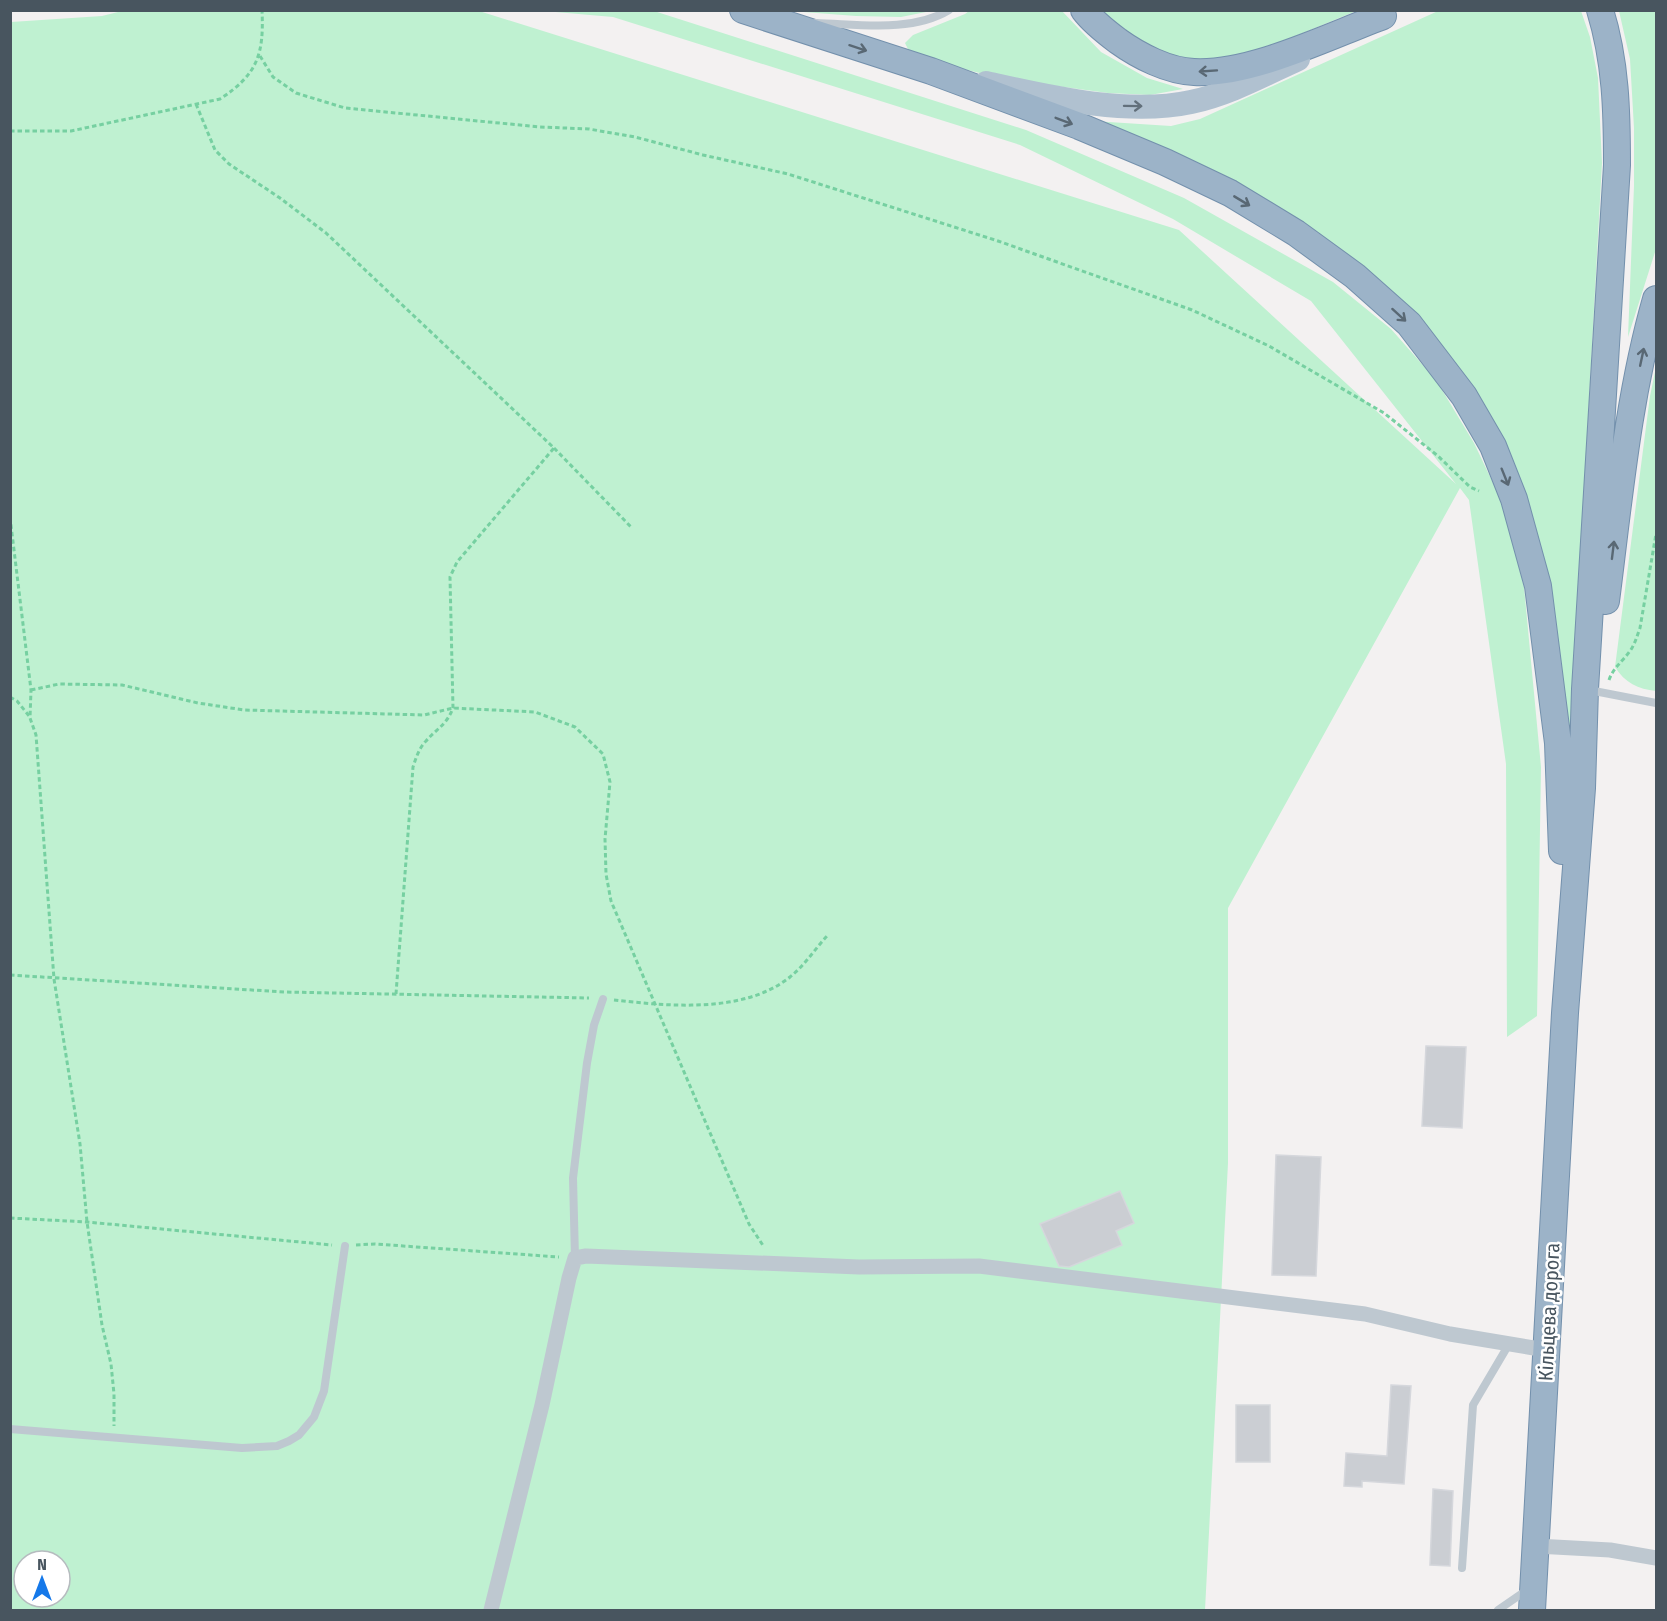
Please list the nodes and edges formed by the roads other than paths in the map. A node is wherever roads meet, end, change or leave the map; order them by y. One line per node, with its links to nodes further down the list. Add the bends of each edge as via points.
1 (743, 10): 6 (highway)
2 (949, 10): 6 (lane, via 926,20 897,24)
3 (1084, 10): 5 (highway, one-way to 3, via 1241,68 1192,72 1138,55)
4 (1600, 10): 9 (highway, via 1614,68 1617,165)
5 (1390, 13): 7 (main road, one-way to 5, via 1078,100 1158,106 1189,102 1244,84)
6 (781, 23): 7 (highway, one-way to 7)
7 (931, 71): 12 (highway, one-way to 12, via 1165,162 1230,193 1296,233 1355,276 1409,324 1464,396 1493,446 1514,499 1538,586 1558,743)
8 (1656, 299): 9 (highway, one-way to 8, via 1630,417)
9 (1595, 691): 10 (lane); 12 (highway, via 1582,789)
10 (1656, 703)
11 (603, 999): 14 (lane, via 587,1063 573,1178)
12 (1565, 1013): 16 (highway, Кільцева дорога)
13 (345, 1246): 17 (lane, via 324,1390 314,1417 299,1435 277,1446 242,1448)
14 (575, 1258): 15 (street, via 859,1267 979,1266 1365,1314); 22 (street)
15 (1509, 1344): 16 (street); 20 (lane, via 1473,1405)
16 (1546, 1350): 18 (highway, Кільцева дорога)
17 (10, 1430)
18 (1536, 1546): 19 (street, via 1610,1550); 21 (highway, Кільцева дорога)
19 (1656, 1558)
20 (1462, 1568)
21 (1533, 1598): 23 (lane)
22 (491, 1611)
23 (1498, 1611)

